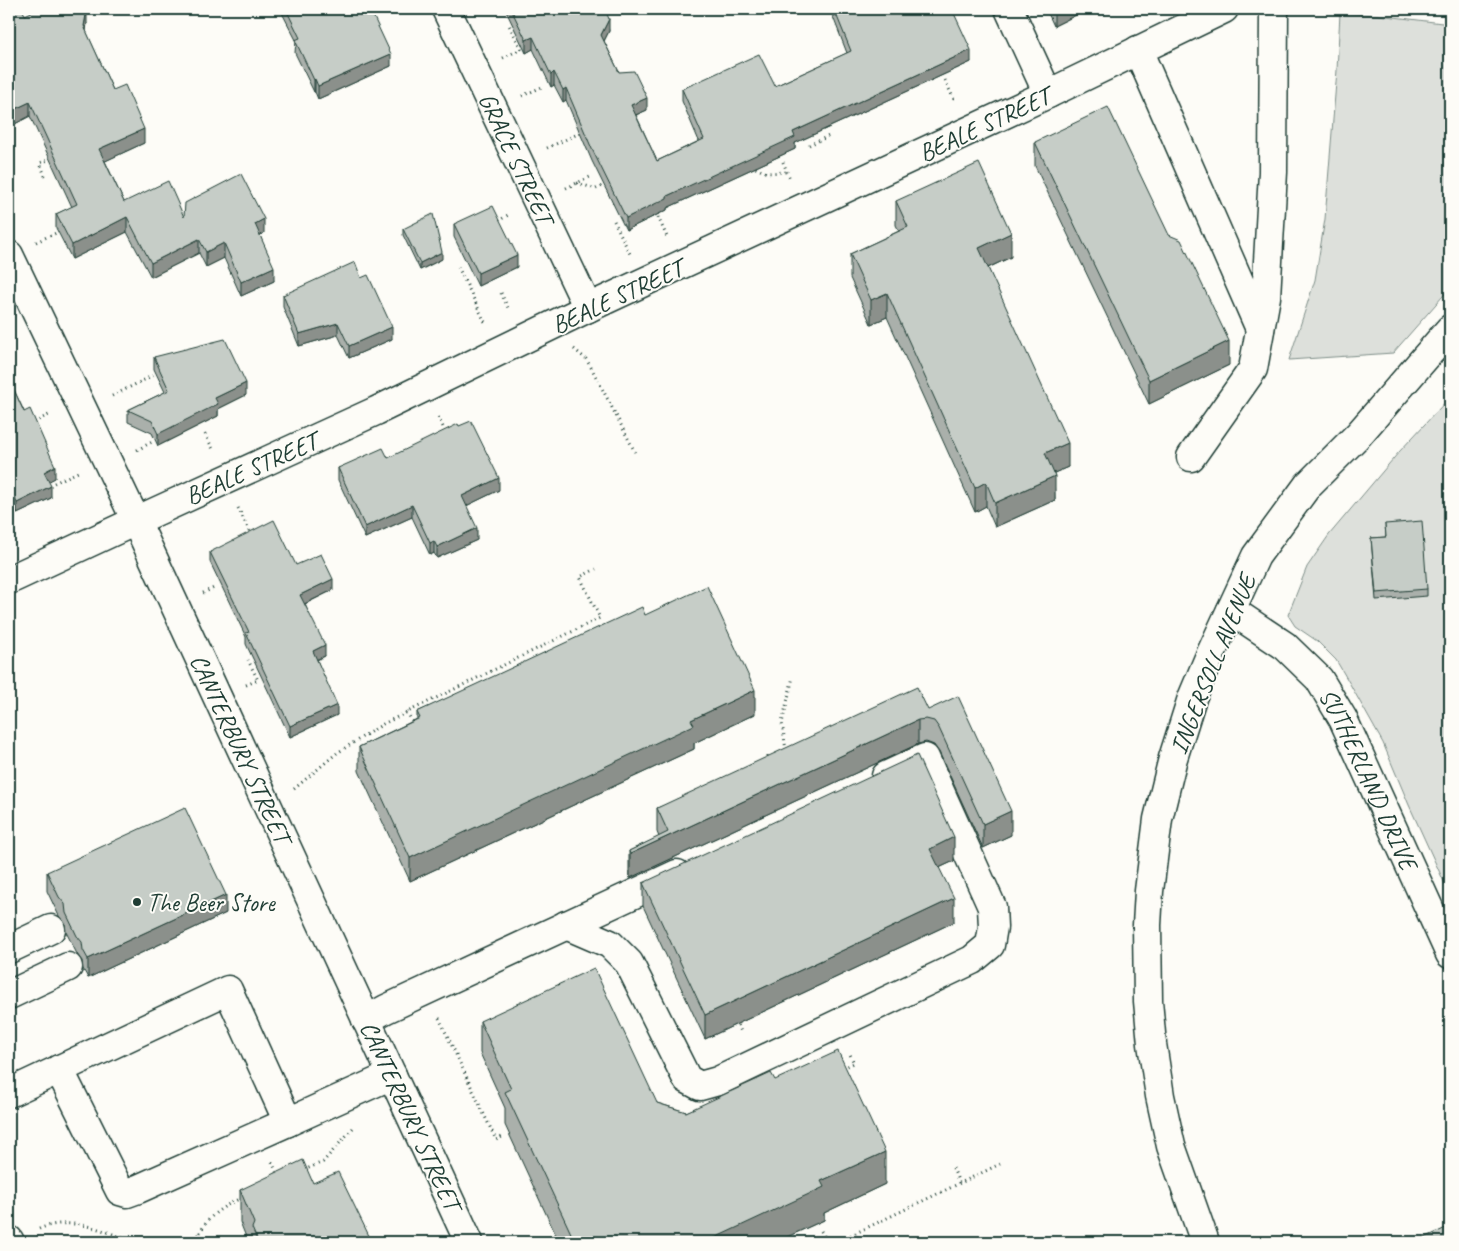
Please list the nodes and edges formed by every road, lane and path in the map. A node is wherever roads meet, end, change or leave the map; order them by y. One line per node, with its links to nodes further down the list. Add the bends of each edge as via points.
1 (376, 9): 10 (path)
2 (446, 9): 41 (street, GRACE STREET)
3 (957, 9): 9 (path)
4 (1009, 9): 16 (street)
5 (1084, 9): 6 (path)
6 (1090, 9)
7 (1224, 9): 12 (street, BEALE STREET)
8 (1274, 9): 44 (street, via 1273,172 1266,297)
9 (953, 12)
10 (368, 13)
11 (508, 23): 13 (path, via 521,50)
12 (1138, 50): 16 (street, BEALE STREET); 44 (street)
13 (501, 59)
14 (945, 80): 18 (path)
15 (544, 86): 17 (path)
16 (1048, 94): 41 (street, BEALE STREET)
17 (519, 97)
18 (959, 110)
19 (586, 130): 22 (path)
20 (830, 135): 21 (path)
21 (808, 145)
22 (543, 150)
23 (748, 159): 26 (path, via 752,167 767,173)
24 (48, 160): 27 (path, via 40,164)
25 (783, 162): 26 (path)
26 (787, 172): 29 (path)
27 (45, 176)
28 (590, 176): 31 (path)
29 (791, 180)
30 (612, 182): 31 (path, via 596,189)
31 (577, 183): 32 (path)
32 (561, 190)
33 (658, 217): 36 (path)
34 (614, 221): 38 (path)
35 (56, 233): 37 (path)
36 (668, 238)
37 (19, 250): 60 (street, CANTERBURY STREET)
38 (630, 255)
39 (458, 267): 43 (path)
40 (501, 293): 42 (path)
41 (588, 308): 60 (street, BEALE STREET, via 376,411)
42 (509, 310)
43 (486, 322)
44 (1260, 328): 56 (street, via 1252,369)
45 (1450, 329): 64 (street, INGERSOLL AVENUE, via 1359,434 1308,485 1256,556)
46 (568, 344): 53 (path, via 586,359)
47 (156, 374): 48 (path)
48 (103, 400)
49 (57, 411): 50 (path)
50 (34, 422)
51 (205, 434): 55 (path)
52 (152, 442): 54 (path)
53 (635, 452)
54 (129, 455)
55 (217, 457)
56 (1191, 457)
57 (84, 469): 58 (path)
58 (54, 483)
59 (235, 501): 61 (path)
60 (136, 521): 63 (street, BEALE STREET); 81 (street, CANTERBURY STREET)
61 (252, 536)
62 (596, 569): 68 (path, via 580,577 600,618)
63 (9, 580)
64 (1231, 610): 77 (street, SUTHERLAND DRIVE, via 1285,646 1319,679 1343,719); 102 (street, INGERSOLL AVENUE, via 1192,698 1173,758 1158,819 1148,908 1148,1002 1160,1096 1171,1146)
65 (248, 660): 67 (path, via 258,680)
66 (793, 676): 70 (path, via 782,723)
67 (244, 686)
68 (408, 712): 69 (path); 72 (path, via 337,753)
69 (416, 728)
70 (787, 755)
71 (863, 787): 74 (street, via 925,758 992,907 990,945 972,960 718,1081 700,1086 687,1079 629,963 610,944)
72 (294, 789)
73 (695, 865): 74 (street)
74 (566, 925): 79 (street)
75 (51, 929): 76 (street)
76 (9, 949)
77 (1450, 954)
78 (68, 967): 80 (street)
79 (425, 991): 81 (street); 87 (path, via 496,1140)
80 (9, 995)
81 (366, 1020): 83 (street, CANTERBURY STREET)
82 (59, 1069): 84 (street); 85 (street, via 120,1191 138,1189); 85 (street, via 228,990)
83 (392, 1075): 85 (street); 99 (street, CANTERBURY STREET)
84 (9, 1093)
85 (288, 1122)
86 (355, 1127): 90 (path, via 323,1162)
87 (504, 1136)
88 (1000, 1164): 91 (path)
89 (953, 1168): 91 (path)
90 (298, 1173)
91 (959, 1183): 101 (path)
92 (251, 1194): 94 (path, via 211,1216)
93 (821, 1231): 100 (path)
94 (200, 1232): 97 (path); 98 (path)
95 (17, 1238): 96 (path, via 63,1222 89,1227)
96 (131, 1242)
97 (185, 1242)
98 (196, 1242)
99 (470, 1242)
100 (828, 1242)
101 (837, 1242)
102 (1205, 1242)

